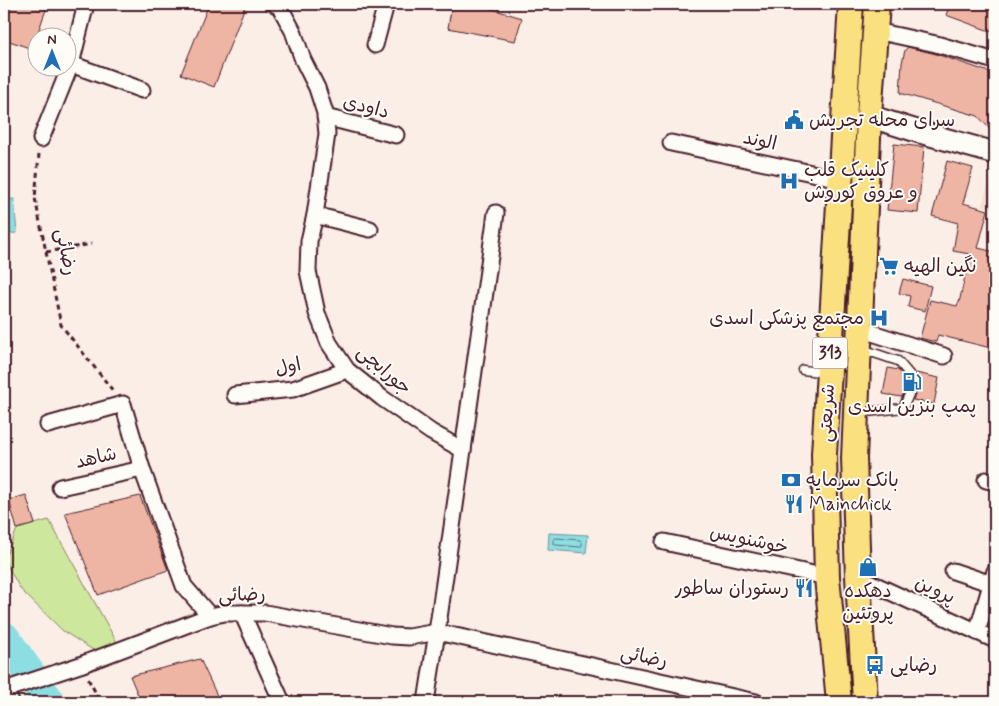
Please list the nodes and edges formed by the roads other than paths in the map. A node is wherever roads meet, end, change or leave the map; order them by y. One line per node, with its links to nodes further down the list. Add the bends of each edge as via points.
1 (86, 4): 7 (street)
2 (275, 4): 14 (street, جورابچی, via 293,31 317,88)
3 (386, 4): 8 (street)
4 (851, 4): 19 (main road, شریعتی / 313)
5 (877, 4): 6 (main road, شریعتی / 313)
6 (876, 31): 9 (street); 13 (main road, شریعتی / 313)
7 (78, 36)
8 (375, 45)
9 (995, 61)
10 (78, 67): 12 (street)
11 (65, 78): 16 (street)
12 (142, 90)
13 (869, 116): 18 (main road); 23 (main road, شریعتی / 313)
14 (325, 118): 15 (street, داودی); 21 (street, جورابچی, via 327,134)
15 (396, 135)
16 (41, 139)
17 (671, 143): 19 (street, الوند)
18 (995, 152)
19 (840, 179): 27 (main road, شریعتی / 313)
20 (496, 213): 31 (street)
21 (314, 215): 22 (street); 25 (street, جورابچی, via 308,271 317,313 329,343)
22 (370, 229)
23 (859, 339): 24 (street); 29 (main road, شریعتی / 313); 29 (lane, via 898,361 915,381 903,408)
24 (944, 356)
25 (347, 370): 28 (street, اول, via 293,389); 31 (street, جورابچی, via 431,432)
26 (803, 370): 27 (lane)
27 (829, 374): 36 (main road, شریعتی / 313, via 824,454)
28 (235, 395)
29 (856, 414): 37 (main road, شریعتی / 313, via 854,458)
30 (48, 425): 32 (street, رضائی, via 123,404)
31 (463, 450): 41 (street)
32 (142, 468): 33 (street, شاهد); 40 (street, رضائی, via 184,586)
33 (60, 487)
34 (664, 542): 36 (street, خوشنویس)
35 (953, 571): 38 (street)
36 (827, 577): 49 (main road, شریعتی / 313)
37 (858, 577): 42 (street, پروین); 50 (main road, شریعتی / 313)
38 (994, 580): 42 (street)
39 (242, 613): 40 (street, رضائی); 41 (street, رضائی, via 265,613 392,636); 46 (street)
40 (210, 616): 44 (street)
41 (437, 632): 47 (street); 48 (street, رضائی)
42 (977, 632): 43 (street, پروین)
43 (995, 640)
44 (7, 689): 45 (street)
45 (11, 702)
46 (282, 702)
47 (426, 702)
48 (756, 702)
49 (839, 702)
50 (865, 702)

